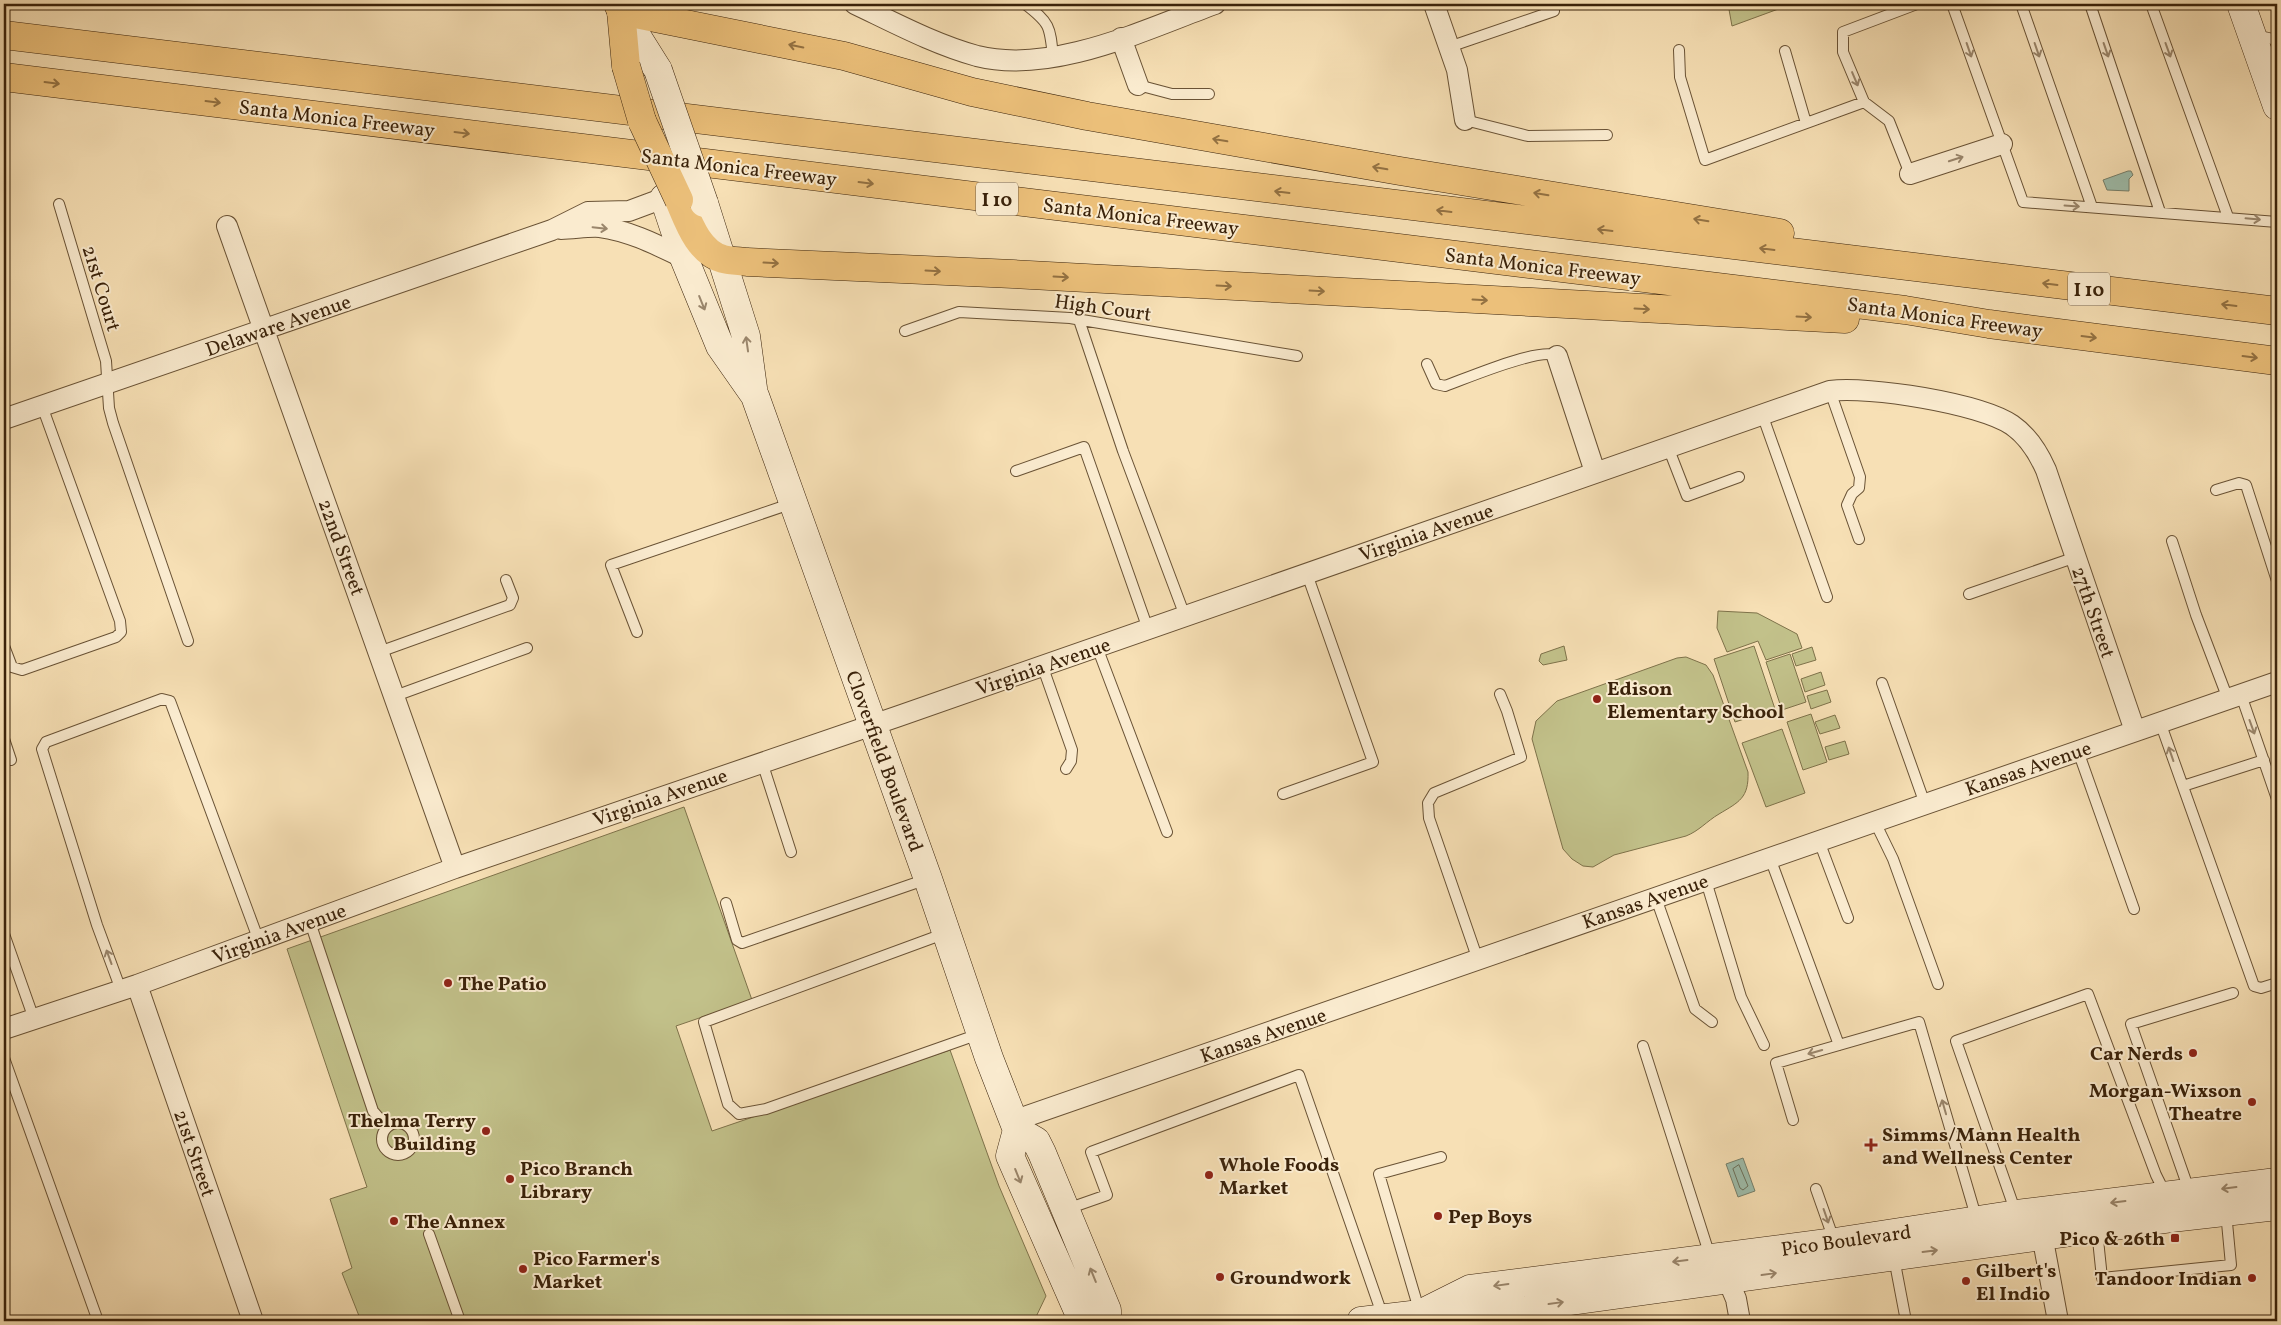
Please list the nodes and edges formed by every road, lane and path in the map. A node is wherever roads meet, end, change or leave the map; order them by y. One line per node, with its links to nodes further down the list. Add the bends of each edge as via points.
1 (854, 4): 19 (street, via 943,45 979,56 1010,60)
2 (1025, 4): 19 (lane, via 1050,28)
3 (1212, 4): 15 (street)
4 (1434, 4): 16 (street)
5 (1917, 4): 23 (lane, one-way to 23, via 1843,32 1843,52)
6 (1952, 4): 28 (lane, one-way to 28)
7 (2020, 4): 32 (lane, one-way to 32)
8 (2090, 4): 33 (lane, one-way to 33)
9 (2151, 4): 34 (lane, one-way to 34)
10 (2241, 4): 14 (main road)
11 (619, 7): 30 (main road, bridge, via 626,66 642,121); 30 (main road, Cloverfield Boulevard, bridge, via 658,70); 40 (main road, one-way to 11, via 1819,239 1087,116 972,92 844,56)
12 (1554, 11): 16 (lane)
13 (4, 36): 40 (main road, Santa Monica Freeway / I 10, one-way to 13)
14 (2264, 37): 24 (main road)
15 (1121, 38): 19 (street, via 1064,56); 21 (street)
16 (1449, 47): 25 (street, via 1457,70)
17 (1679, 50): 26 (lane, via 1680,77 1705,160)
18 (1785, 51): 26 (lane)
19 (1053, 56)
20 (4, 77): 43 (main road, Santa Monica Freeway / I 10, one-way to 43, via 1875,306)
21 (1138, 85): 22 (lane, via 1172,94)
22 (1208, 94)
23 (1864, 102): 26 (lane); 29 (lane, via 1889,121)
24 (2277, 106)
25 (1465, 120): 27 (lane, via 1528,136)
26 (1806, 123)
27 (1607, 135)
28 (2002, 144): 29 (street, one-way to 28); 32 (lane, one-way to 32, via 2023,202)
29 (1910, 174)
30 (682, 200): 37 (street, Delaware Avenue, via 628,211 588,212); 38 (main road, Cloverfield Boulevard); 39 (main road, via 696,236)
31 (59, 204): 50 (lane, 21st Court, via 106,361)
32 (2092, 207): 33 (lane)
33 (2160, 212): 34 (lane)
34 (2228, 217): 35 (lane, one-way to 35)
35 (2277, 222)
36 (227, 226): 44 (street, 22nd Street)
37 (552, 230): 38 (street, Delaware Avenue, one-way to 38, via 599,227 618,230); 44 (street, Delaware Avenue)
38 (684, 258): 52 (main road, Cloverfield Boulevard, one-way to 52, via 720,346)
39 (722, 259): 43 (main road, one-way to 43, via 1870,321); 52 (main road, Cloverfield Boulevard, one-way to 39, via 746,336)
40 (1902, 265): 41 (main road, Santa Monica Freeway / I 10, one-way to 40)
41 (2277, 311)
42 (1079, 320): 45 (lane, High Court, via 959,312); 46 (lane, High Court); 71 (lane)
43 (1989, 324): 48 (main road, Santa Monica Freeway / I 10, one-way to 48)
44 (264, 330): 50 (street, Delaware Avenue); 78 (street, 22nd Street)
45 (905, 331)
46 (1297, 356)
47 (1557, 356): 49 (lane, via 1551,353 1525,357 1445,386 1436,384); 58 (street)
48 (2277, 361)
49 (1427, 364)
50 (107, 382): 53 (street, Delaware Avenue); 74 (lane, 21st Court, via 113,423)
51 (1830, 391): 54 (street, Virginia Avenue); 61 (street, Virginia Avenue, via 1860,389 1969,407 1994,416 2011,424 2038,451); 63 (lane, via 1860,477 1859,488 1847,505)
52 (753, 392): 62 (main road, Cloverfield Boulevard)
53 (42, 406): 55 (street, Delaware Avenue); 75 (lane, via 120,621 121,632 116,637 22,670 12,667)
54 (1762, 414): 56 (street, Virginia Avenue); 70 (lane)
55 (4, 419)
56 (1668, 447): 58 (street, Virginia Avenue); 59 (lane, via 1687,496)
57 (1016, 470): 72 (lane, via 1084,446)
58 (1595, 472): 66 (street, Virginia Avenue)
59 (1739, 477)
60 (2216, 490): 68 (lane, via 2239,482 2246,485)
61 (2054, 492): 65 (street, 27th Street)
62 (794, 502): 73 (lane, via 611,565); 86 (main road, Cloverfield Boulevard)
63 (1859, 539)
64 (2172, 541): 84 (lane, via 2196,615)
65 (2076, 557): 69 (lane); 87 (street, 27th Street)
66 (1306, 574): 71 (street, Virginia Avenue); 95 (lane, via 1373,762)
67 (506, 580): 78 (lane, via 513,598 510,605)
68 (2277, 581)
69 (1969, 594)
70 (1827, 597)
71 (1185, 616): 72 (street, Virginia Avenue)
72 (1148, 629): 76 (street, Virginia Avenue)
73 (637, 632)
74 (188, 641)
75 (4, 646)
76 (1097, 647): 79 (street, Virginia Avenue); 99 (lane)
77 (527, 648): 83 (lane)
78 (380, 652): 83 (street, 22nd Street)
79 (1042, 666): 86 (street, Virginia Avenue); 93 (lane, via 1072,750)
80 (2277, 682): 84 (street, Kansas Avenue)
81 (1882, 683): 97 (lane)
82 (1500, 694): 114 (lane, via 1521,757 1434,793 1428,803 1429,818)
83 (395, 696): 103 (street, 22nd Street)
84 (2234, 697): 85 (street, Kansas Avenue); 91 (lane, one-way to 91)
85 (2160, 722): 87 (street, Kansas Avenue); 94 (lane, one-way to 85)
86 (873, 725): 92 (street, Virginia Avenue); 104 (main road, Cloverfield Boulevard)
87 (2135, 731): 89 (street, Kansas Avenue)
88 (4, 738): 90 (lane)
89 (2078, 751): 97 (street, Kansas Avenue); 108 (lane)
90 (11, 760)
91 (2264, 760): 94 (lane); 96 (lane)
92 (762, 762): 101 (lane); 103 (street, Virginia Avenue)
93 (1066, 769)
94 (2183, 786): 115 (lane, via 2254,986 2261,988)
95 (1283, 794)
96 (2277, 799)
97 (1925, 804): 98 (street, Kansas Avenue)
98 (1875, 822): 100 (street, Kansas Avenue); 116 (lane, via 1893,859)
99 (1167, 832)
100 (1819, 841): 102 (street, Kansas Avenue); 109 (lane)
101 (791, 852)
102 (1770, 858): 105 (street, Kansas Avenue); 124 (lane)
103 (455, 868): 110 (street, Virginia Avenue)
104 (928, 879): 107 (lane, via 742,943 737,940); 111 (main road, Cloverfield Boulevard)
105 (1706, 881): 106 (street, Kansas Avenue); 123 (lane, via 1741,997)
106 (1656, 898): 114 (street, Kansas Avenue); 120 (lane, via 1694,1009)
107 (726, 903)
108 (2134, 909)
109 (1848, 918)
110 (310, 922): 113 (street, Virginia Avenue); 129 (lane, via 373,1111)
111 (947, 933): 122 (main road, Cloverfield Boulevard); 122 (lane, via 704,1022 728,1104 739,1114 766,1109)
112 (4, 934): 119 (lane)
113 (259, 940): 117 (street, Virginia Avenue); 117 (lane, one-way to 113, via 97,925 42,749 46,742 162,699 170,701)
114 (1478, 960): 128 (street, Kansas Avenue)
115 (2277, 983)
116 (1938, 984)
117 (129, 987): 119 (street, Virginia Avenue); 150 (street, 21st Street)
118 (2233, 993): 133 (lane, via 2131,1024)
119 (34, 1019): 121 (street, Virginia Avenue)
120 (1712, 1022)
121 (4, 1029)
122 (980, 1033): 128 (main road, Cloverfield Boulevard)
123 (1764, 1045)
124 (1839, 1045): 127 (lane, one-way to 127, via 1776,1063); 137 (lane, one-way to 124, via 1919,1022)
125 (1643, 1046): 144 (lane)
126 (4, 1058): 149 (lane)
127 (1793, 1120)
128 (1015, 1126): 135 (main road, via 1036,1141); 152 (main road, one-way to 152, via 1010,1156)
129 (387, 1127)
130 (1440, 1157): 146 (lane, via 1379,1174)
131 (2277, 1182): 133 (main road, Pico Boulevard, one-way to 133)
132 (1816, 1189): 141 (lane, one-way to 141)
133 (2181, 1206): 136 (main road, Pico Boulevard); 138 (main road, Pico Boulevard, one-way to 138); 138 (lane, via 2156,1175 2088,994 1956,1040); 139 (main road, Pico Boulevard)
134 (2277, 1206): 136 (main road, Pico Boulevard)
135 (1067, 1210): 148 (lane, via 1107,1195 1091,1152 1299,1075); 153 (main road, one-way to 135, via 1107,1310)
136 (2226, 1212): 139 (lane, via 2231,1265 2102,1278)
137 (1978, 1221): 138 (main road, Pico Boulevard); 142 (main road, Pico Boulevard)
138 (2028, 1226): 139 (main road, Pico Boulevard); 143 (main road, Pico Boulevard, one-way to 138); 156 (street)
139 (2097, 1229)
140 (429, 1234): 151 (lane)
141 (1834, 1242): 142 (main road, Pico Boulevard); 144 (main road, Pico Boulevard)
142 (1864, 1249): 143 (main road, Pico Boulevard); 145 (main road, Pico Boulevard, one-way to 142)
143 (1894, 1256): 155 (lane)
144 (1711, 1257): 145 (main road); 146 (main road, Pico Boulevard, one-way to 146, via 1470,1290)
145 (1728, 1280): 147 (main road, Pico Boulevard, one-way to 145); 154 (street)
146 (1421, 1318): 147 (main road, Pico Boulevard); 148 (main road, Pico Boulevard)
147 (1475, 1318)
148 (1372, 1320)
149 (98, 1321)
150 (253, 1321)
151 (460, 1321)
152 (1085, 1321)
153 (1107, 1321)
154 (1740, 1321)
155 (1906, 1321)
156 (2058, 1321)

